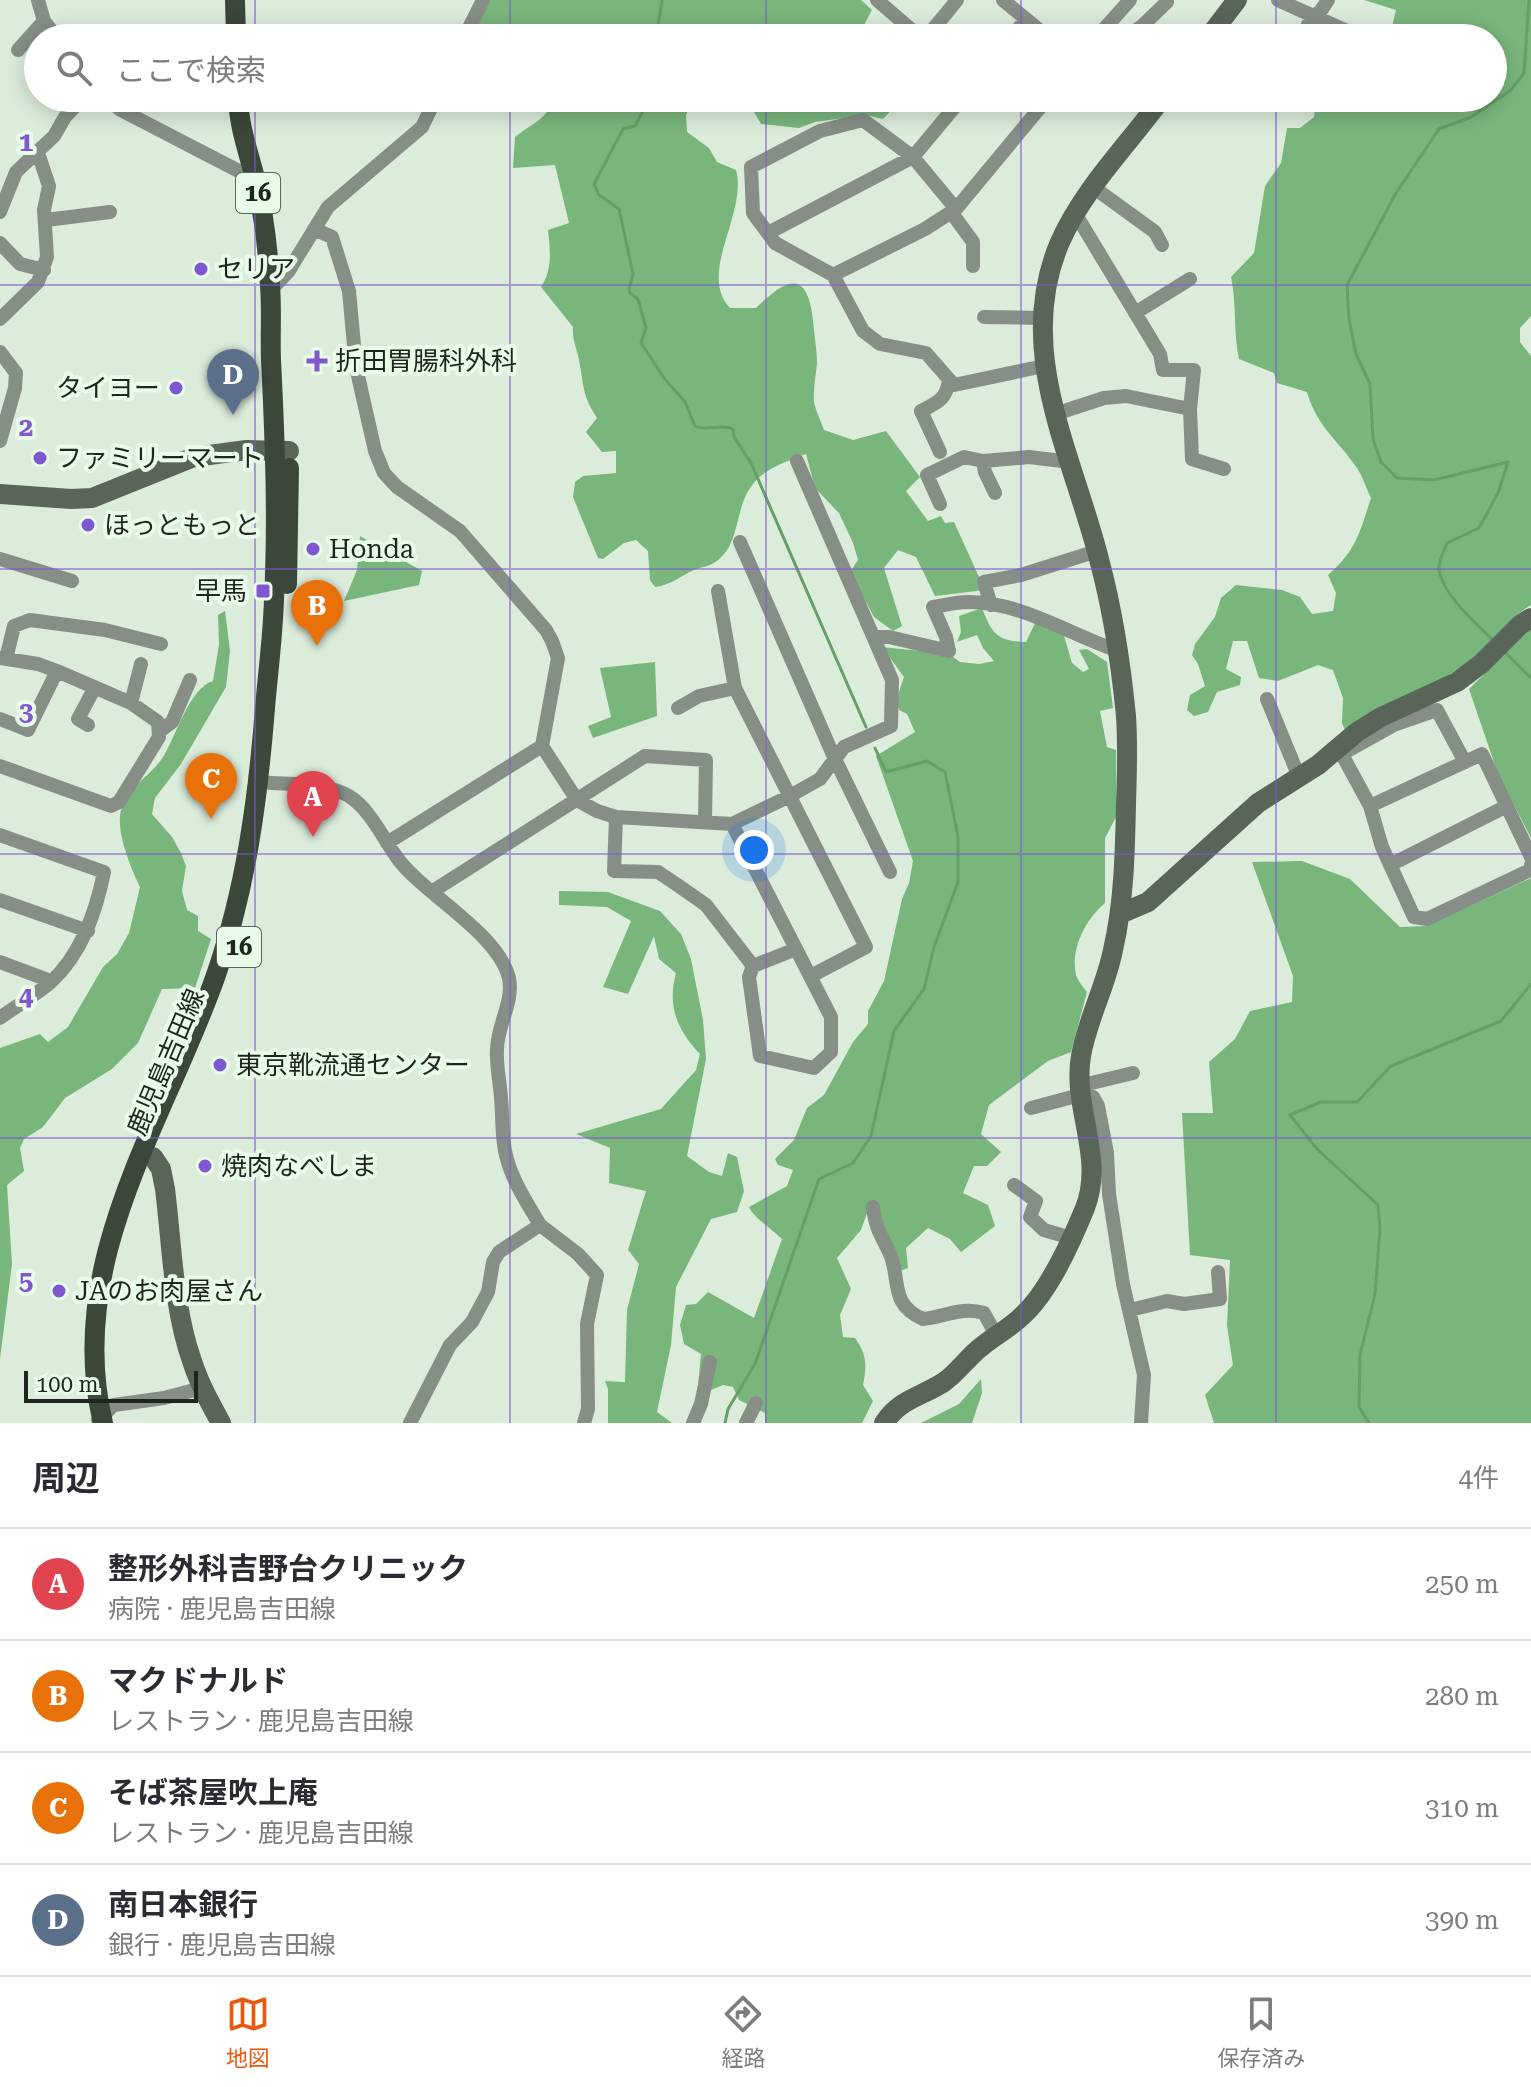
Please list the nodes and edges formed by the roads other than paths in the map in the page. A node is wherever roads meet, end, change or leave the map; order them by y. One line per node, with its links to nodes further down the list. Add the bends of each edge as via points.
1 (235, 0): 17 (main road)
2 (483, 0): 18 (street)
3 (877, 0): 19 (street)
4 (957, 0): 20 (street)
5 (1003, 0): 13 (street)
6 (1130, 0): 23 (street)
7 (1237, 0): 25 (street)
8 (1278, 0): 12 (street)
9 (1328, 0): 12 (street)
10 (40, 1): 14 (street)
11 (1167, 2): 24 (street)
12 (1312, 16): 26 (street); 27 (street)
13 (1026, 19): 21 (street); 22 (street)
14 (44, 21): 15 (street); 16 (street)
15 (41, 24)
16 (46, 24)
17 (236, 24)
18 (471, 24)
19 (906, 24)
20 (936, 24)
21 (1022, 24)
22 (1032, 24)
23 (1109, 24)
24 (1144, 24)
25 (1219, 24)
26 (1308, 24)
27 (1330, 24)
28 (24, 43): 29 (street)
29 (18, 50)
30 (70, 112): 37 (street)
31 (125, 112): 39 (street)
32 (240, 112): 39 (main road, 鹿児島吉田線 / 16)
33 (429, 112): 46 (street, via 422,127 328,207)
34 (947, 112): 38 (street)
35 (1036, 112): 41 (street)
36 (1144, 112): 40 (street)
37 (38, 153): 42 (street, via 16,172); 45 (street, via 49,186)
38 (913, 157): 41 (street); 47 (street); 47 (street, via 863,120 820,131 751,167 753,213)
39 (256, 180): 54 (main road, 鹿児島吉田線 / 16)
40 (1093, 187): 44 (street); 49 (street, via 1155,232)
41 (954, 210): 50 (street, via 973,242); 52 (street)
42 (0, 212)
43 (110, 212): 45 (street)
44 (1075, 213): 55 (street); 57 (street, via 1054,257)
45 (46, 220): 51 (street)
46 (314, 229): 54 (street); 96 (street, via 332,237 349,291 356,367 384,473 460,531 552,641 558,658)
47 (768, 233): 52 (street, via 775,243)
48 (0, 243): 51 (street, via 20,264)
49 (1162, 245)
50 (973, 266)
51 (44, 270): 58 (street)
52 (833, 275): 61 (street, via 863,331 880,344 926,353)
53 (1190, 279): 55 (street)
54 (271, 290): 65 (main road, 鹿児島吉田線 / 16, via 280,329)
55 (1135, 313): 62 (street, via 1160,354 1163,370 1194,370)
56 (984, 317): 57 (street)
57 (1042, 318): 60 (street)
58 (0, 319)
59 (0, 352): 64 (street, via 16,373)
60 (1044, 366): 61 (street, via 954,385); 63 (street)
61 (949, 380): 66 (street, via 947,393 921,411)
62 (1190, 409): 63 (street, via 1126,396); 70 (street, via 1192,459)
63 (1055, 414): 69 (street)
64 (0, 441)
65 (282, 451): 72 (street, via 194,457 92,498); 102 (main road, 鹿児島吉田線 / 16, via 289,551)
66 (940, 452)
67 (797, 461): 81 (street)
68 (983, 461): 69 (street, via 1016,456); 71 (street); 73 (street, via 964,457 927,475)
69 (1070, 462): 75 (street)
70 (1224, 469)
71 (995, 493)
72 (0, 494)
73 (940, 504)
74 (740, 542): 98 (street)
75 (1097, 551): 79 (street, via 984,582); 83 (street)
76 (0, 559): 77 (street)
77 (72, 581)
78 (718, 591): 88 (street)
79 (991, 605): 81 (street, via 933,607 949,651); 83 (street)
80 (1525, 622): 97 (street, via 1457,682 1381,717 1357,732)
81 (874, 637): 98 (street, via 892,680 891,726 844,747)
82 (161, 644): 84 (street, via 30,620 14,626)
83 (1116, 650): 118 (street, via 1128,747)
84 (3, 658): 86 (street)
85 (141, 664): 91 (street)
86 (57, 671): 89 (street); 93 (street, via 28,730)
87 (190, 680): 95 (street, via 172,722)
88 (735, 688): 92 (street, via 699,696); 103 (street)
89 (94, 689): 91 (street); 94 (street, via 78,719)
90 (1267, 699): 101 (street)
91 (131, 703): 95 (street, via 158,722)
92 (678, 708)
93 (0, 719)
94 (88, 725)
95 (160, 731): 100 (street, via 119,802 111,806)
96 (542, 746): 104 (street); 111 (street)
97 (1341, 752): 99 (street, via 1437,710); 101 (street); 105 (street)
98 (834, 757): 103 (street, via 820,779); 115 (street)
99 (1465, 762): 105 (street); 106 (street, via 1482,754)
100 (0, 766)
101 (1299, 777): 118 (street, via 1258,803 1148,902)
102 (265, 783): 111 (street, via 330,789 351,797); 129 (main road, 鹿児島吉田線 / 16, via 249,913 228,983); 140 (main road, 鹿児島吉田線 / 16, via 221,962 129,1182 104,1262 95,1333)
103 (788, 797): 109 (street); 123 (street, via 866,947)
104 (577, 800): 107 (street); 108 (street, via 645,756 702,758 707,764); 116 (street)
105 (1370, 806): 113 (street)
106 (1507, 806): 112 (street); 113 (street)
107 (616, 817): 108 (street); 122 (street, via 614,871 658,872 676,884 706,905)
108 (705, 822): 109 (street)
109 (732, 824): 120 (street)
110 (0, 835): 119 (street, via 104,872)
111 (387, 843): 116 (street)
112 (1531, 857)
113 (1390, 865): 114 (street, via 1419,919 1530,870)
114 (1531, 865)
115 (890, 872)
116 (433, 891): 132 (street, via 501,960 509,977 510,996 497,1050 504,1143 517,1184)
117 (0, 900): 119 (street)
118 (1120, 914): 127 (street, via 1113,955 1080,1057)
119 (88, 931): 124 (street)
120 (796, 949): 122 (street); 123 (street)
121 (0, 962): 124 (street)
122 (753, 966): 123 (street, via 749,977 760,1056 814,1068 831,1052 831,1017)
123 (811, 976)
124 (51, 981): 125 (street)
125 (0, 1018)
126 (1133, 1073): 127 (street)
127 (1080, 1090): 128 (street); 133 (street, via 1092,1178); 135 (street, via 1098,1106)
128 (1031, 1108)
129 (153, 1157): 138 (street, via 165,1189 183,1326); 140 (main road, 鹿児島吉田線 / 16, via 128,1220 110,1298)
130 (1014, 1185): 133 (street, via 1036,1201 1030,1217 1044,1230)
131 (873, 1207): 136 (street, via 903,1304 923,1319 972,1309 984,1313)
132 (540, 1225): 142 (street, via 499,1252 488,1292 472,1322 450,1345); 143 (street, via 597,1275 587,1324)
133 (1071, 1238): 136 (street, via 1036,1301)
134 (1218, 1272): 135 (street, via 1220,1299 1167,1301)
135 (1130, 1310): 147 (street, via 1144,1375)
136 (996, 1335): 146 (street, via 944,1382 910,1398)
137 (710, 1362): 144 (street)
138 (202, 1388): 140 (street); 141 (street)
139 (756, 1403): 145 (street)
140 (106, 1418)
141 (221, 1423)
142 (410, 1423)
143 (584, 1423)
144 (693, 1423)
145 (746, 1423)
146 (884, 1423)
147 (1141, 1423)

